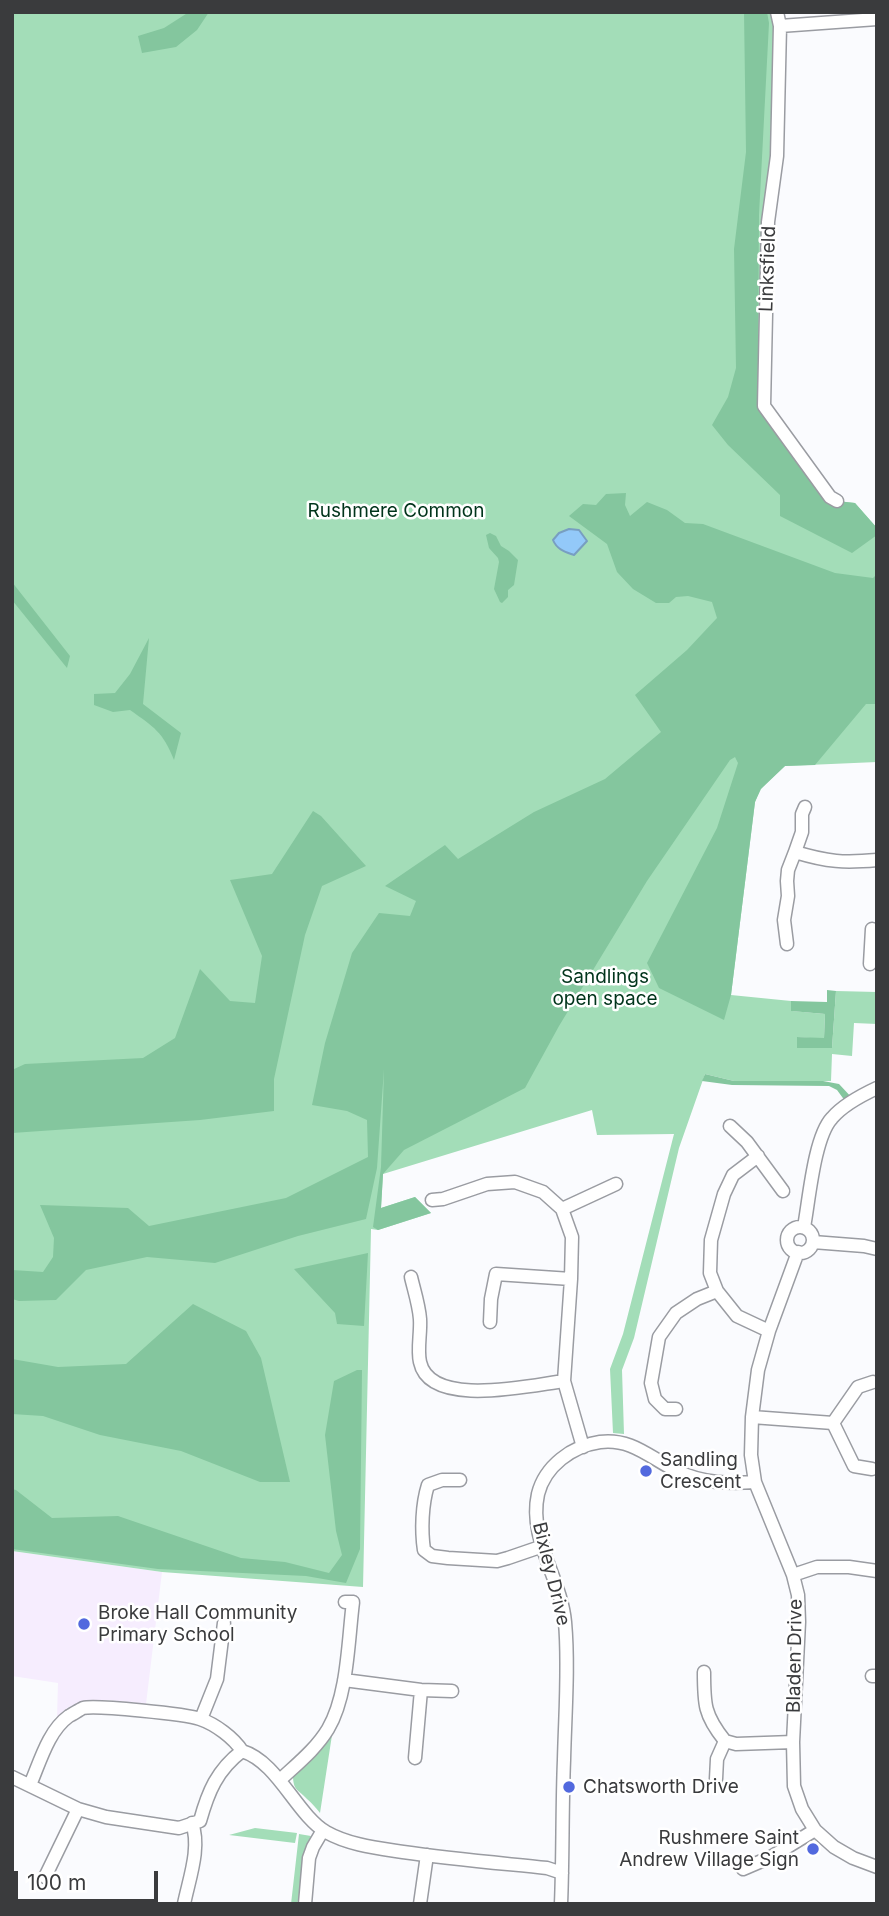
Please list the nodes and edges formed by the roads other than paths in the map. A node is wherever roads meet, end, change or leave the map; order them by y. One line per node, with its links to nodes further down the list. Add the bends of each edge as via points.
1 (777, 12): 3 (street, Linksfield)
2 (877, 19): 3 (street)
3 (780, 26): 4 (street, Linksfield, via 778,156 768,222 764,406)
4 (837, 501)
5 (805, 807): 6 (street, via 797,821 802,832)
6 (795, 852): 7 (street, via 845,863); 9 (street, via 787,881)
7 (877, 860)
8 (872, 929): 10 (street)
9 (787, 944)
10 (874, 948): 11 (street)
11 (870, 964)
12 (877, 1088): 19 (street, via 831,1118 814,1161)
13 (730, 1126): 14 (street)
14 (758, 1156): 16 (street); 25 (street, via 733,1175 724,1194 711,1240 710,1273)
15 (616, 1184): 18 (street)
16 (783, 1191)
17 (432, 1200): 18 (street, via 487,1184 515,1182 543,1192)
18 (562, 1209): 24 (street, via 572,1237)
19 (804, 1227): 20 (street); 22 (street, via 788,1235 788,1244)
20 (813, 1242): 21 (street); 22 (street)
21 (877, 1249)
22 (798, 1252): 27 (street, Bladen Drive)
23 (411, 1277): 28 (street, via 420,1317 420,1363 434,1382 471,1391)
24 (571, 1279): 26 (street, via 496,1273); 28 (street)
25 (717, 1291): 27 (street, via 737,1316); 30 (street, via 676,1313 659,1337 651,1383 655,1399 665,1409)
26 (490, 1322)
27 (769, 1331): 31 (street, Bladen Drive)
28 (564, 1381): 33 (street)
29 (873, 1382): 32 (street, via 858,1387)
30 (676, 1409)
31 (752, 1417): 32 (street); 36 (street, Bladen Drive)
32 (833, 1423): 34 (street, via 854,1466)
33 (583, 1447): 36 (street, Bixley Drive, via 618,1441 679,1472 711,1482); 37 (street, Bixley Drive, via 569,1453 545,1476 536,1505)
34 (872, 1469)
35 (460, 1480): 37 (street, via 428,1485 424,1550 432,1556 497,1560)
36 (755, 1482): 39 (street, Bladen Drive)
37 (542, 1546): 62 (street, Bixley Drive, via 565,1623)
38 (877, 1571): 39 (street, via 817,1567)
39 (793, 1575): 48 (street, Bladen Drive, via 799,1622)
40 (345, 1602): 43 (street, via 353,1602)
41 (224, 1623): 46 (street, via 217,1679)
42 (704, 1672): 47 (street, via 704,1702)
43 (344, 1680): 44 (street); 53 (street, via 328,1729)
44 (421, 1690): 45 (street); 50 (street)
45 (452, 1691)
46 (201, 1719): 49 (street, via 221,1730); 54 (street, via 101,1707 83,1709 55,1730)
47 (725, 1741): 48 (street); 52 (street)
48 (793, 1742): 58 (street, Bladen Drive, via 794,1786)
49 (242, 1751): 53 (street); 56 (street, via 212,1785 200,1821)
50 (415, 1758)
51 (12, 1777): 54 (street)
52 (716, 1779)
53 (280, 1780): 57 (street)
54 (30, 1785): 55 (street)
55 (78, 1809): 56 (street, via 179,1828); 63 (street)
56 (192, 1823): 64 (street, via 195,1854)
57 (323, 1830): 59 (street, via 342,1840); 65 (street, via 309,1858)
58 (816, 1830): 60 (street, Bladen Drive, via 834,1847); 61 (street)
59 (427, 1855): 62 (street); 66 (street)
60 (877, 1867)
61 (743, 1868)
62 (562, 1872): 67 (street, Bixley Drive)
63 (45, 1877)
64 (184, 1904)
65 (305, 1904)
66 (420, 1904)
67 (561, 1904)

